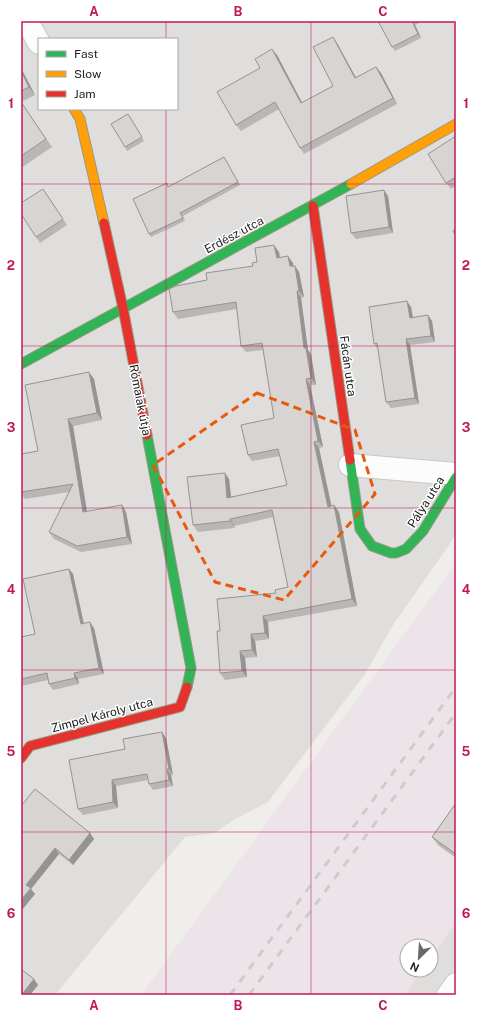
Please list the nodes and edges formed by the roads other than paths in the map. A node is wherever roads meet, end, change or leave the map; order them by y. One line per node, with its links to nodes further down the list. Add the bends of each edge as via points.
1 (27, 21): 2 (street)
2 (38, 41)
3 (75, 110): 6 (street, Rómaiak útja, via 80,119)
4 (456, 124): 5 (street, Erdész utca)
5 (313, 206): 6 (street, Erdész utca); 8 (street, Fácán utca)
6 (123, 308): 7 (street, Erdész utca); 11 (street, Rómaiak útja, via 192,668)
7 (21, 364)
8 (350, 465): 9 (street); 10 (street, Fácán utca)
9 (456, 475): 10 (street, Pálya utca, via 420,536 407,548 395,553 380,550 366,542)
10 (360, 530)
11 (186, 693): 12 (street, Zimpel Károly utca, via 180,708 30,746)
12 (21, 758)
13 (456, 984): 14 (street)
14 (448, 995)

